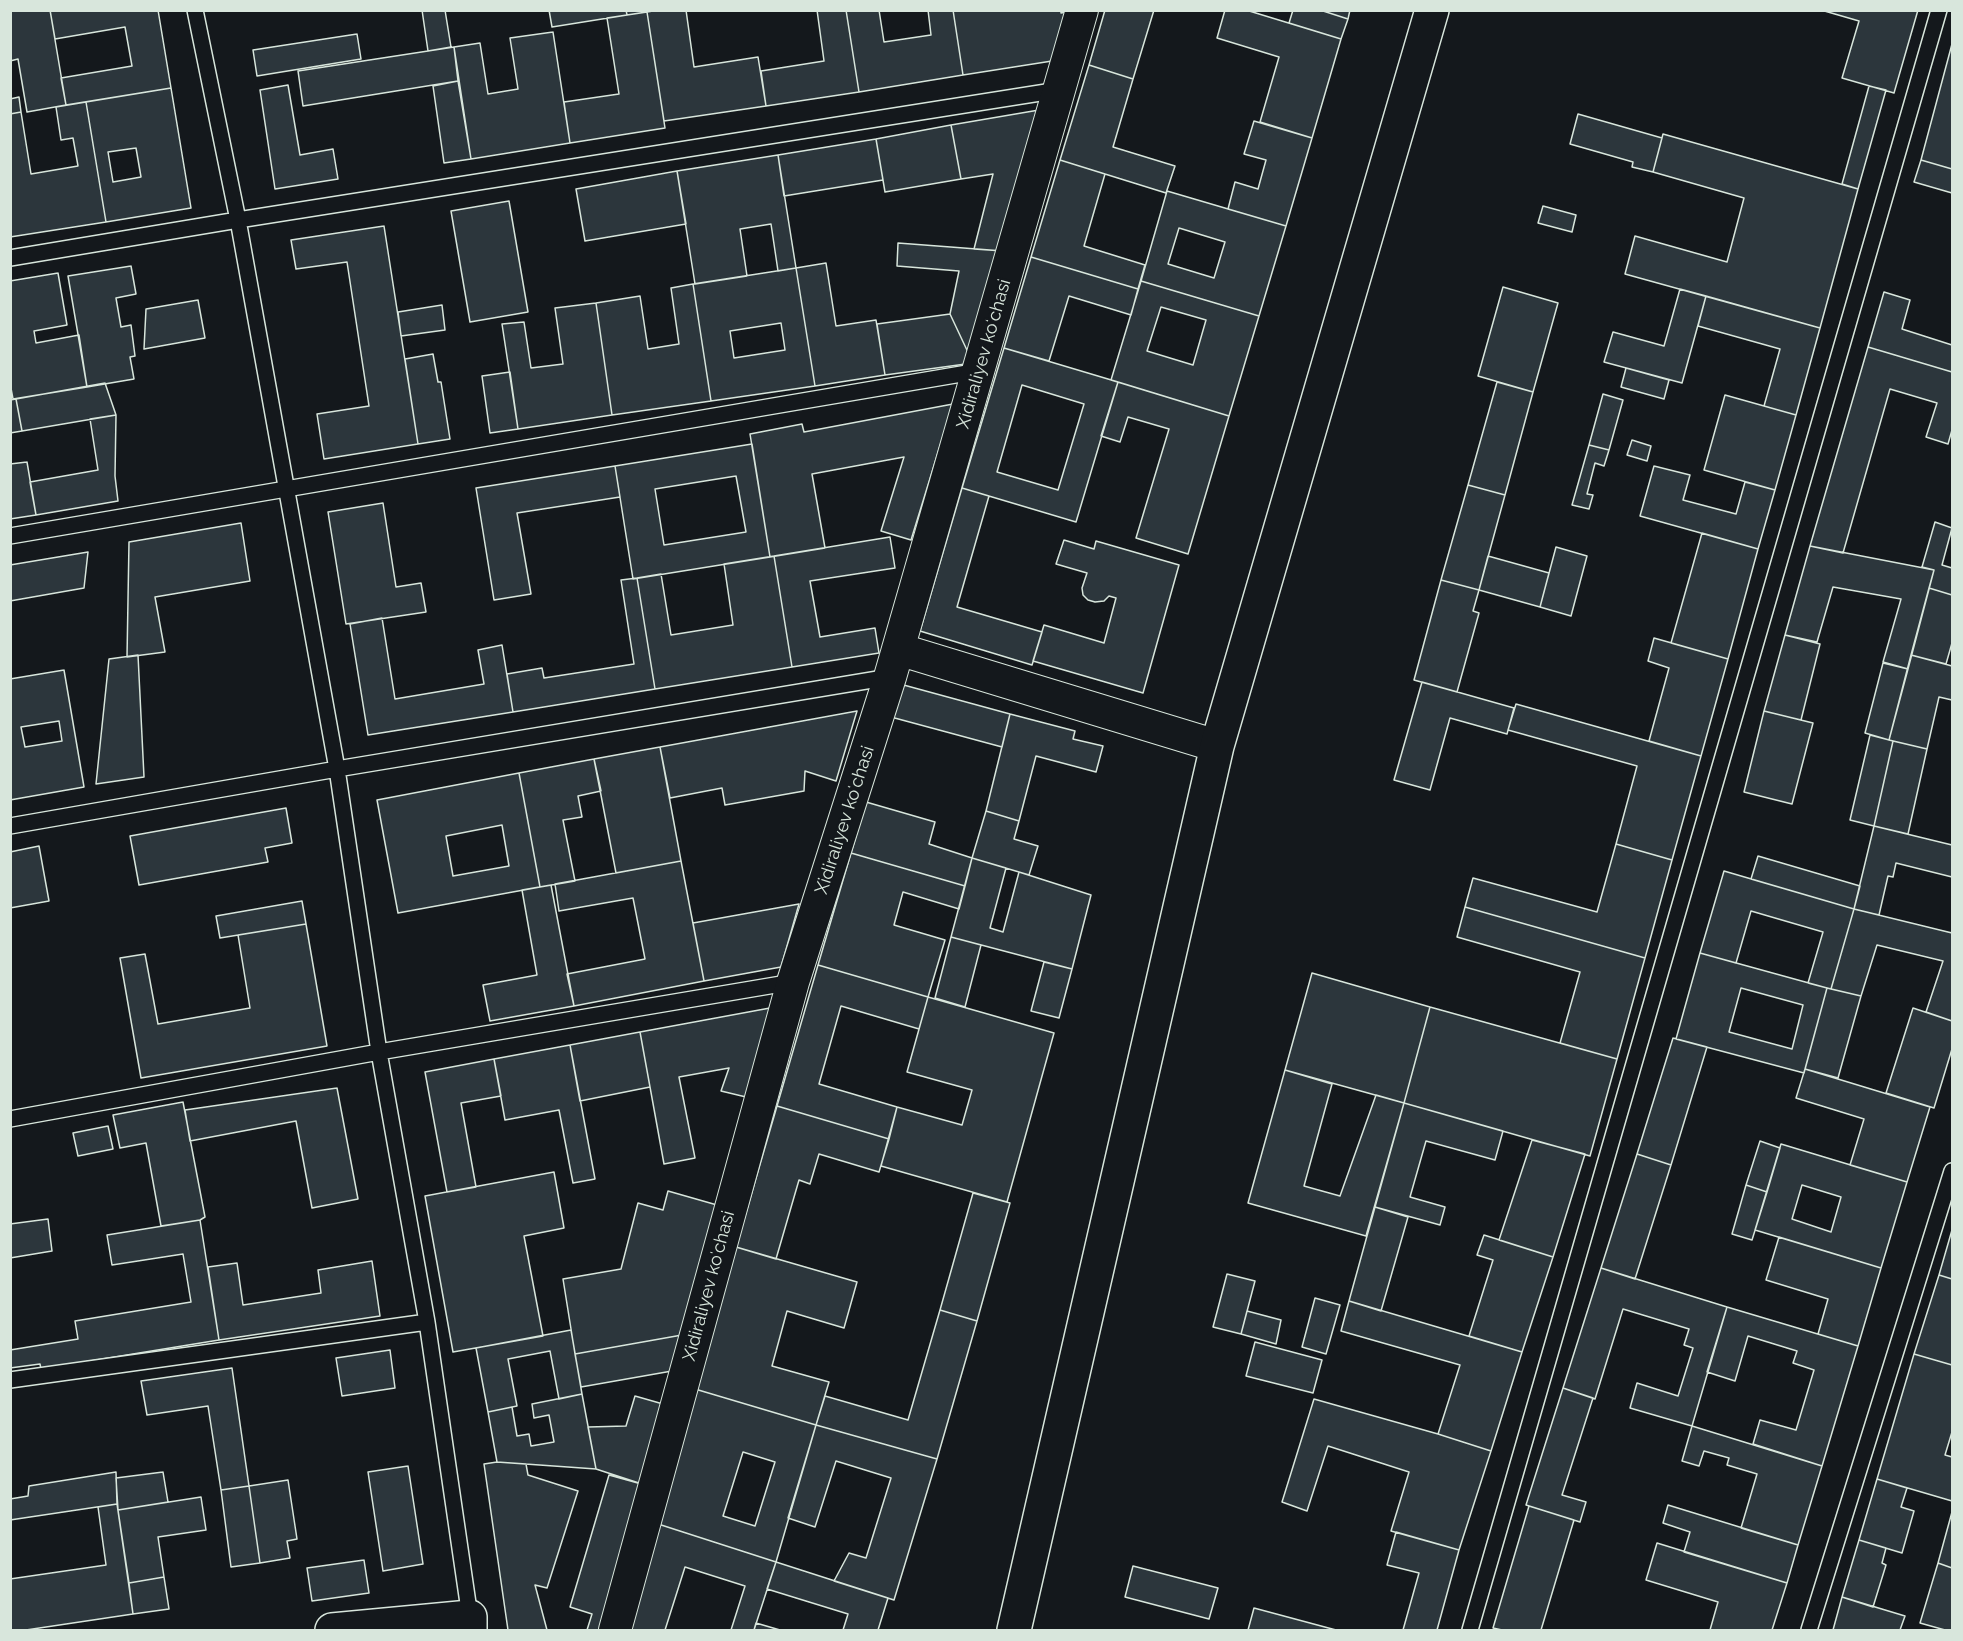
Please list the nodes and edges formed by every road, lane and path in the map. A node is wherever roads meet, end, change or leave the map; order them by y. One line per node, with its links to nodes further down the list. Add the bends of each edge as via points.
1 (195, 10): 6 (lane)
2 (1082, 10): 5 (street, Xidiraliyev koʻchasi)
3 (1432, 10): 12 (street)
4 (1939, 10): 25 (lane)
5 (1059, 90): 6 (lane); 8 (street, Xidiraliyev koʻchasi)
6 (238, 219): 7 (lane); 9 (lane)
7 (10, 258)
8 (979, 372): 9 (lane); 11 (street, Xidiraliyev koʻchasi)
9 (286, 490): 10 (lane); 13 (lane)
10 (10, 536)
11 (894, 663): 12 (street); 13 (lane); 15 (street, Xidiraliyev koʻchasi)
12 (1217, 746): 24 (street)
13 (337, 769): 14 (lane); 16 (lane)
14 (10, 826)
15 (793, 982): 16 (lane); 23 (street, Xidiraliyev koʻchasi)
16 (379, 1052): 17 (lane); 19 (lane)
17 (10, 1119)
18 (1953, 1171): 26 (lane)
19 (427, 1322): 20 (lane); 21 (lane)
20 (10, 1380)
21 (470, 1624): 22 (street)
22 (332, 1630)
23 (615, 1630)
24 (1014, 1630)
25 (1470, 1630)
26 (1809, 1630)

